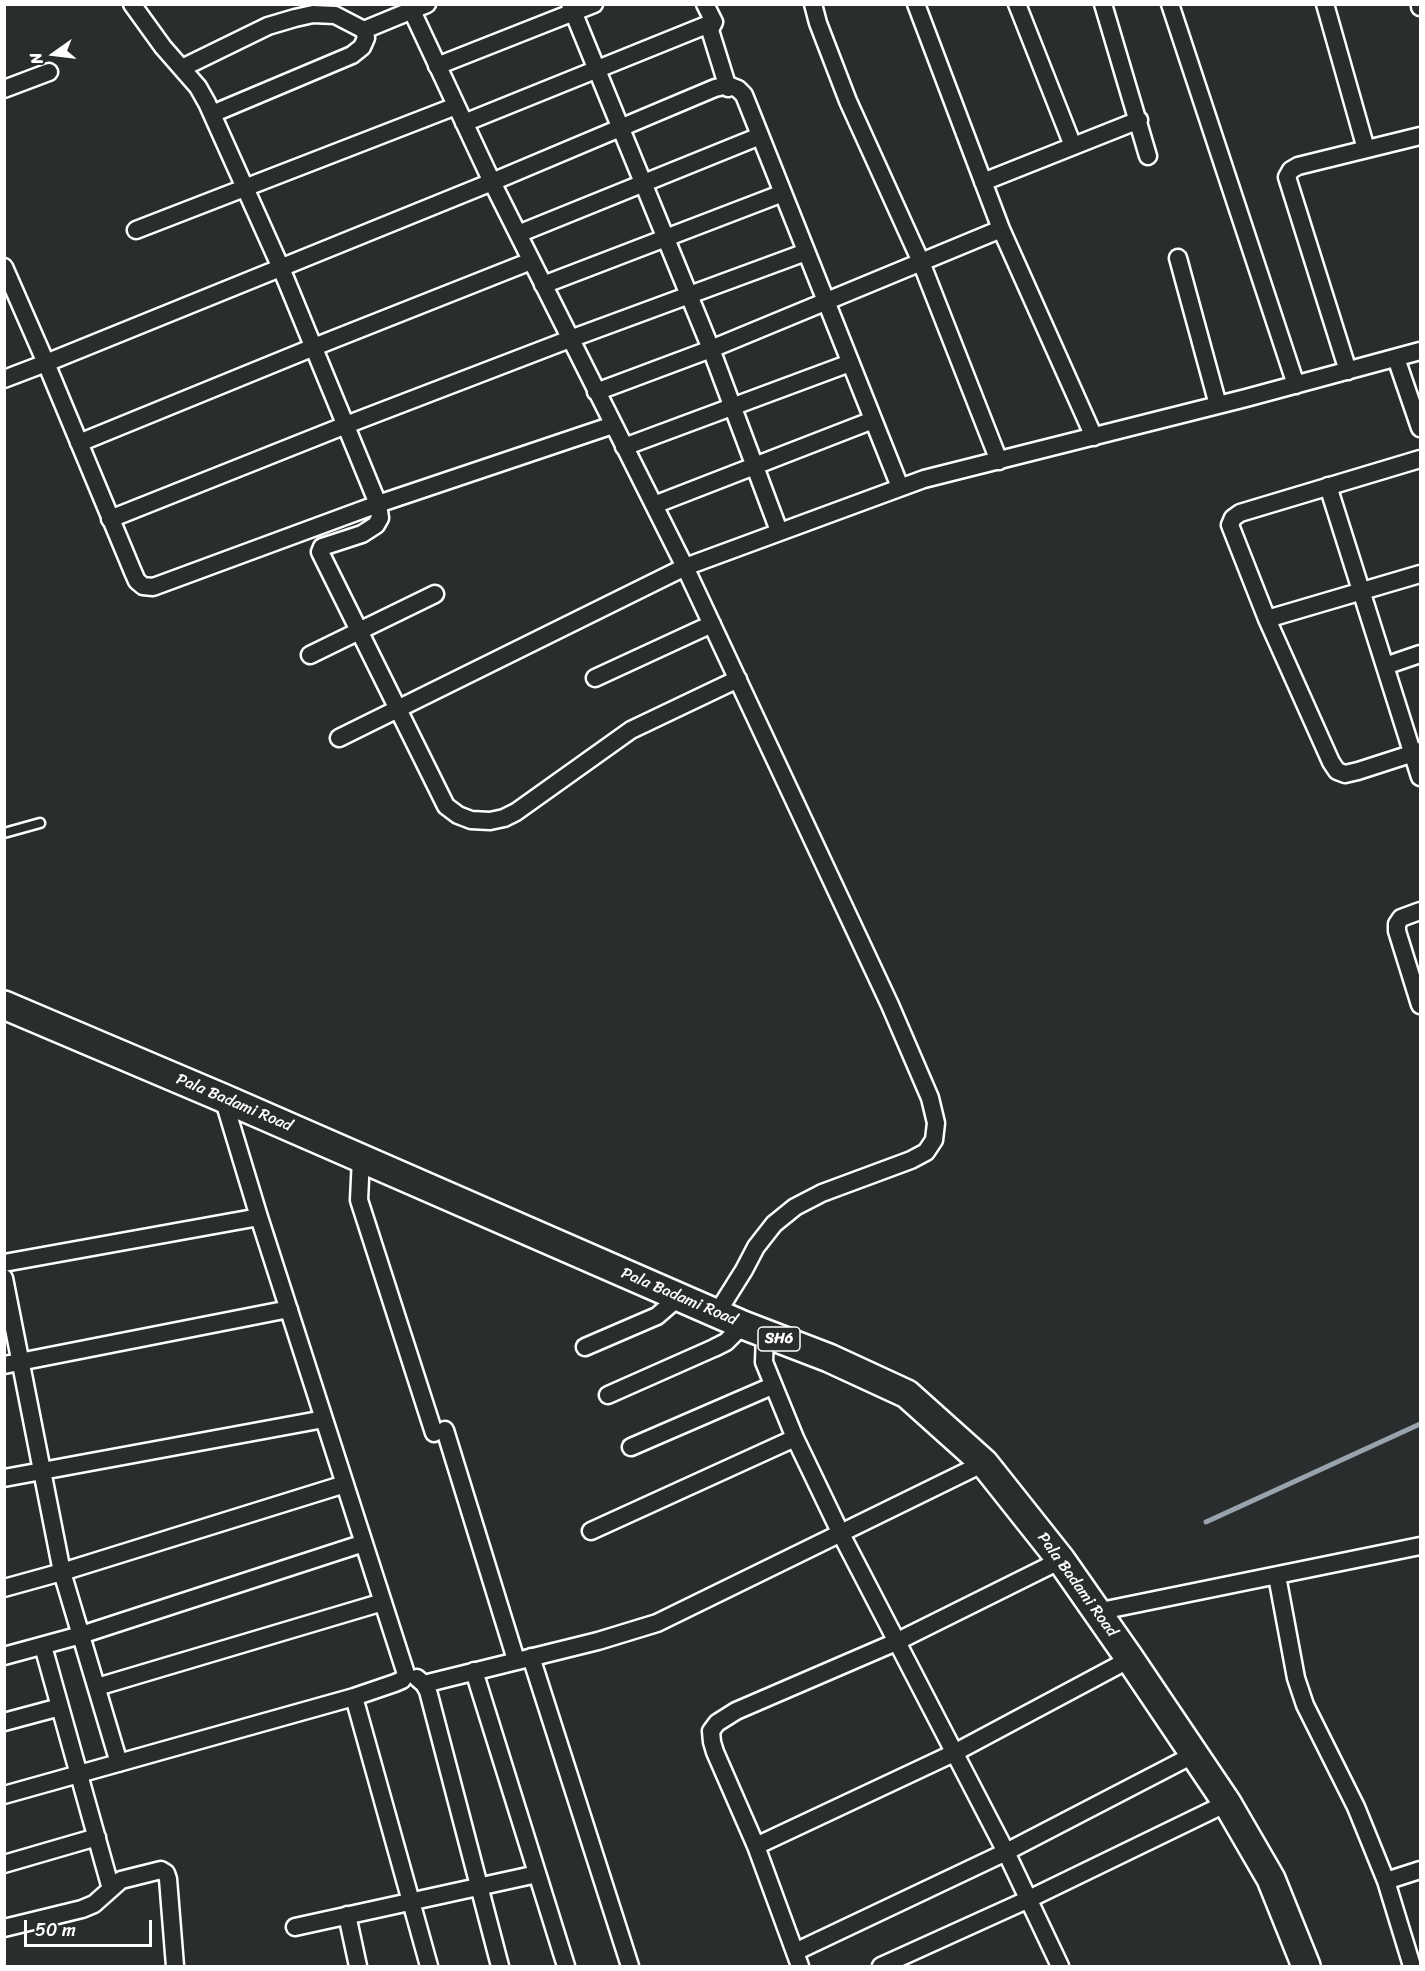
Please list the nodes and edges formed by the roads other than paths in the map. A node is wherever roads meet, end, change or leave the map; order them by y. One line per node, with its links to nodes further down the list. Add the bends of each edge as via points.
1 (132, 4): 15 (street)
2 (594, 4): 11 (street)
3 (705, 4): 12 (street)
4 (813, 4): 42 (street, via 848,101)
5 (916, 4): 32 (street)
6 (1017, 4): 27 (street)
7 (1103, 4): 22 (street)
8 (1170, 4): 57 (street)
9 (1325, 4): 28 (street)
10 (419, 8): 13 (street); 14 (street)
11 (572, 8): 14 (street); 16 (street)
12 (714, 22): 16 (street); 18 (street, via 710,30)
13 (364, 30): 15 (street, via 335,15 313,14 268,26); 21 (street, via 362,47 352,55)
14 (437, 66): 20 (street)
15 (182, 68): 21 (street, via 198,87)
16 (596, 69): 23 (street); 24 (street)
17 (49, 72): 19 (street)
18 (728, 87): 24 (street, via 715,88); 25 (street, via 744,95)
19 (4, 89)
20 (456, 106): 23 (street); 33 (street)
21 (212, 114): 33 (street)
22 (1139, 120): 27 (street); 29 (street)
23 (464, 123): 30 (street)
24 (621, 128): 30 (street); 31 (street)
25 (760, 136): 31 (street); 34 (street)
26 (1420, 136): 28 (street)
27 (1073, 146): 32 (street)
28 (1366, 149): 55 (street, via 1298,166 1287,177)
29 (1149, 156)
30 (492, 182): 37 (street); 44 (street)
31 (644, 182): 37 (street); 38 (street)
32 (983, 182): 35 (street)
33 (246, 188): 36 (street); 44 (street)
34 (783, 193): 38 (street); 39 (street)
35 (1001, 229): 42 (street); 65 (street)
36 (136, 230)
37 (518, 234): 41 (street)
38 (666, 237): 45 (street); 46 (street)
39 (806, 252): 46 (street); 47 (street)
40 (1178, 258): 59 (street)
41 (531, 261): 45 (street); 49 (street)
42 (921, 262): 47 (street); 69 (street)
43 (4, 267): 53 (street)
44 (281, 268): 49 (street); 53 (street)
45 (543, 285): 48 (street)
46 (689, 295): 48 (street); 50 (street)
47 (826, 302): 50 (street); 54 (street)
48 (570, 339): 58 (street); 62 (street)
49 (314, 347): 62 (street); 66 (street)
50 (711, 349): 58 (street); 60 (street)
51 (1420, 351): 52 (street)
52 (1396, 358): 55 (street); 64 (street)
53 (46, 363): 56 (street); 66 (street)
54 (850, 363): 60 (street); 61 (street)
55 (1348, 371): 57 (street)
56 (4, 379)
57 (1296, 385): 59 (street)
58 (596, 392): 63 (street)
59 (1218, 405): 65 (street)
60 (734, 406): 67 (street); 70 (street)
61 (873, 420): 70 (street); 72 (street)
62 (346, 425): 73 (street); 75 (street)
63 (613, 425): 67 (street); 73 (street)
64 (1420, 428)
65 (1094, 437): 69 (street)
66 (79, 443): 75 (street)
67 (624, 447): 74 (street)
68 (1420, 459): 71 (street)
69 (999, 461): 72 (street)
70 (755, 465): 74 (street); 76 (street)
71 (1329, 486): 79 (street); 81 (street, via 1233,518 1233,535)
72 (900, 487): 76 (street)
73 (378, 504): 75 (street, via 153,587 137,581); 83 (street, via 380,518 376,525 362,534 322,547 320,552)
74 (654, 505): 77 (street)
75 (110, 519)
76 (779, 531): 77 (street)
77 (685, 567): 82 (street); 89 (street)
78 (1420, 574): 79 (street)
79 (1362, 592): 81 (street); 86 (street)
80 (435, 594): 83 (street)
81 (1268, 619): 91 (street, via 1336,771 1358,771)
82 (712, 624): 87 (street); 88 (street)
83 (360, 632): 85 (street); 89 (street)
84 (1420, 654): 86 (street)
85 (310, 655)
86 (1385, 666): 91 (street)
87 (595, 678)
88 (738, 679): 89 (street, via 631,730 516,812 490,820 471,820 446,806); 105 (street, via 890,1005 930,1098 936,1123 934,1140 926,1152 822,1193 774,1224)
89 (399, 708): 90 (street)
90 (339, 738)
91 (1417, 752): 92 (street)
92 (1420, 777)
93 (40, 823): 94 (lane)
94 (4, 833)
95 (1420, 911): 97 (street, via 1401,918 1397,932)
96 (4, 1005): 98 (main road, Pala Badami Road / SH6)
97 (1420, 1005)
98 (223, 1098): 99 (main road, Pala Badami Road / SH6); 100 (street)
99 (361, 1158): 103 (main road, Pala Badami Road / SH6); 132 (street, via 359,1200)
100 (259, 1217): 101 (street); 104 (street)
101 (4, 1263)
102 (4, 1278): 108 (street)
103 (679, 1297): 105 (main road, Pala Badami Road / SH6); 107 (street, via 657,1316)
104 (289, 1309): 108 (street); 111 (street)
105 (717, 1313): 106 (main road, Pala Badami Road / SH6)
106 (754, 1329): 109 (street); 110 (street); 114 (main road, Pala Badami Road / SH6, via 908,1394)
107 (585, 1347)
108 (12, 1363): 115 (street)
109 (772, 1386): 112 (street); 113 (street)
110 (608, 1395)
111 (324, 1419): 115 (street); 117 (street)
112 (795, 1438): 118 (street); 119 (street)
113 (631, 1447)
114 (984, 1463): 119 (street); 122 (main road, Pala Badami Road / SH6)
115 (43, 1472): 116 (street); 123 (street)
116 (4, 1478)
117 (345, 1484): 120 (street); 123 (street)
118 (591, 1531)
119 (841, 1534): 129 (street); 132 (street, via 657,1623)
120 (364, 1543): 126 (street); 128 (street)
121 (1420, 1546): 124 (street)
122 (1061, 1560): 127 (main road, Pala Badami Road / SH6); 129 (street)
123 (62, 1572): 125 (street); 128 (street)
124 (1277, 1575): 127 (street); 153 (street, via 1305,1706 1356,1807)
125 (4, 1588)
126 (383, 1602): 135 (street); 137 (street)
127 (1096, 1612): 133 (main road, Pala Badami Road / SH6)
128 (81, 1635): 130 (street); 137 (street)
129 (896, 1642): 141 (street); 148 (street, via 736,1711 711,1731 715,1752)
130 (43, 1646): 131 (street); 139 (street)
131 (4, 1656)
132 (524, 1659): 134 (street); 167 (street)
133 (1130, 1659): 141 (street); 142 (main road, Pala Badami Road / SH6)
134 (474, 1671): 136 (street); 152 (street)
135 (406, 1674): 136 (street); 138 (street, via 402,1680)
136 (424, 1684): 154 (street)
137 (97, 1687): 143 (street)
138 (354, 1697): 143 (street); 157 (street)
139 (60, 1707): 140 (street); 144 (street)
140 (4, 1722)
141 (954, 1753): 148 (street); 149 (street)
142 (1193, 1755): 146 (main road, Pala Badami Road / SH6); 149 (street)
143 (119, 1762): 144 (street)
144 (79, 1774): 145 (street); 147 (street)
145 (4, 1795)
146 (1227, 1803): 156 (street); 170 (main road, Pala Badami Road / SH6, via 1271,1879)
147 (97, 1837): 150 (street); 155 (street)
148 (756, 1846): 161 (street)
149 (1006, 1852): 156 (street); 161 (street)
150 (4, 1864)
151 (1420, 1870): 153 (street)
152 (537, 1874): 154 (street); 166 (street)
153 (1386, 1881): 171 (street)
154 (479, 1885): 157 (street); 165 (street)
155 (111, 1889): 160 (street, via 82,1909); 162 (street, via 129,1877 161,1870 166,1873)
156 (1029, 1899): 168 (street); 169 (street)
157 (410, 1900): 158 (street); 164 (street)
158 (347, 1915): 159 (street); 163 (street)
159 (295, 1927)
160 (4, 1928)
161 (798, 1959)
162 (175, 1966)
163 (358, 1966)
164 (429, 1966)
165 (500, 1966)
166 (566, 1966)
167 (630, 1966)
168 (881, 1966)
169 (1060, 1966)
170 (1306, 1966)
171 (1412, 1966)

